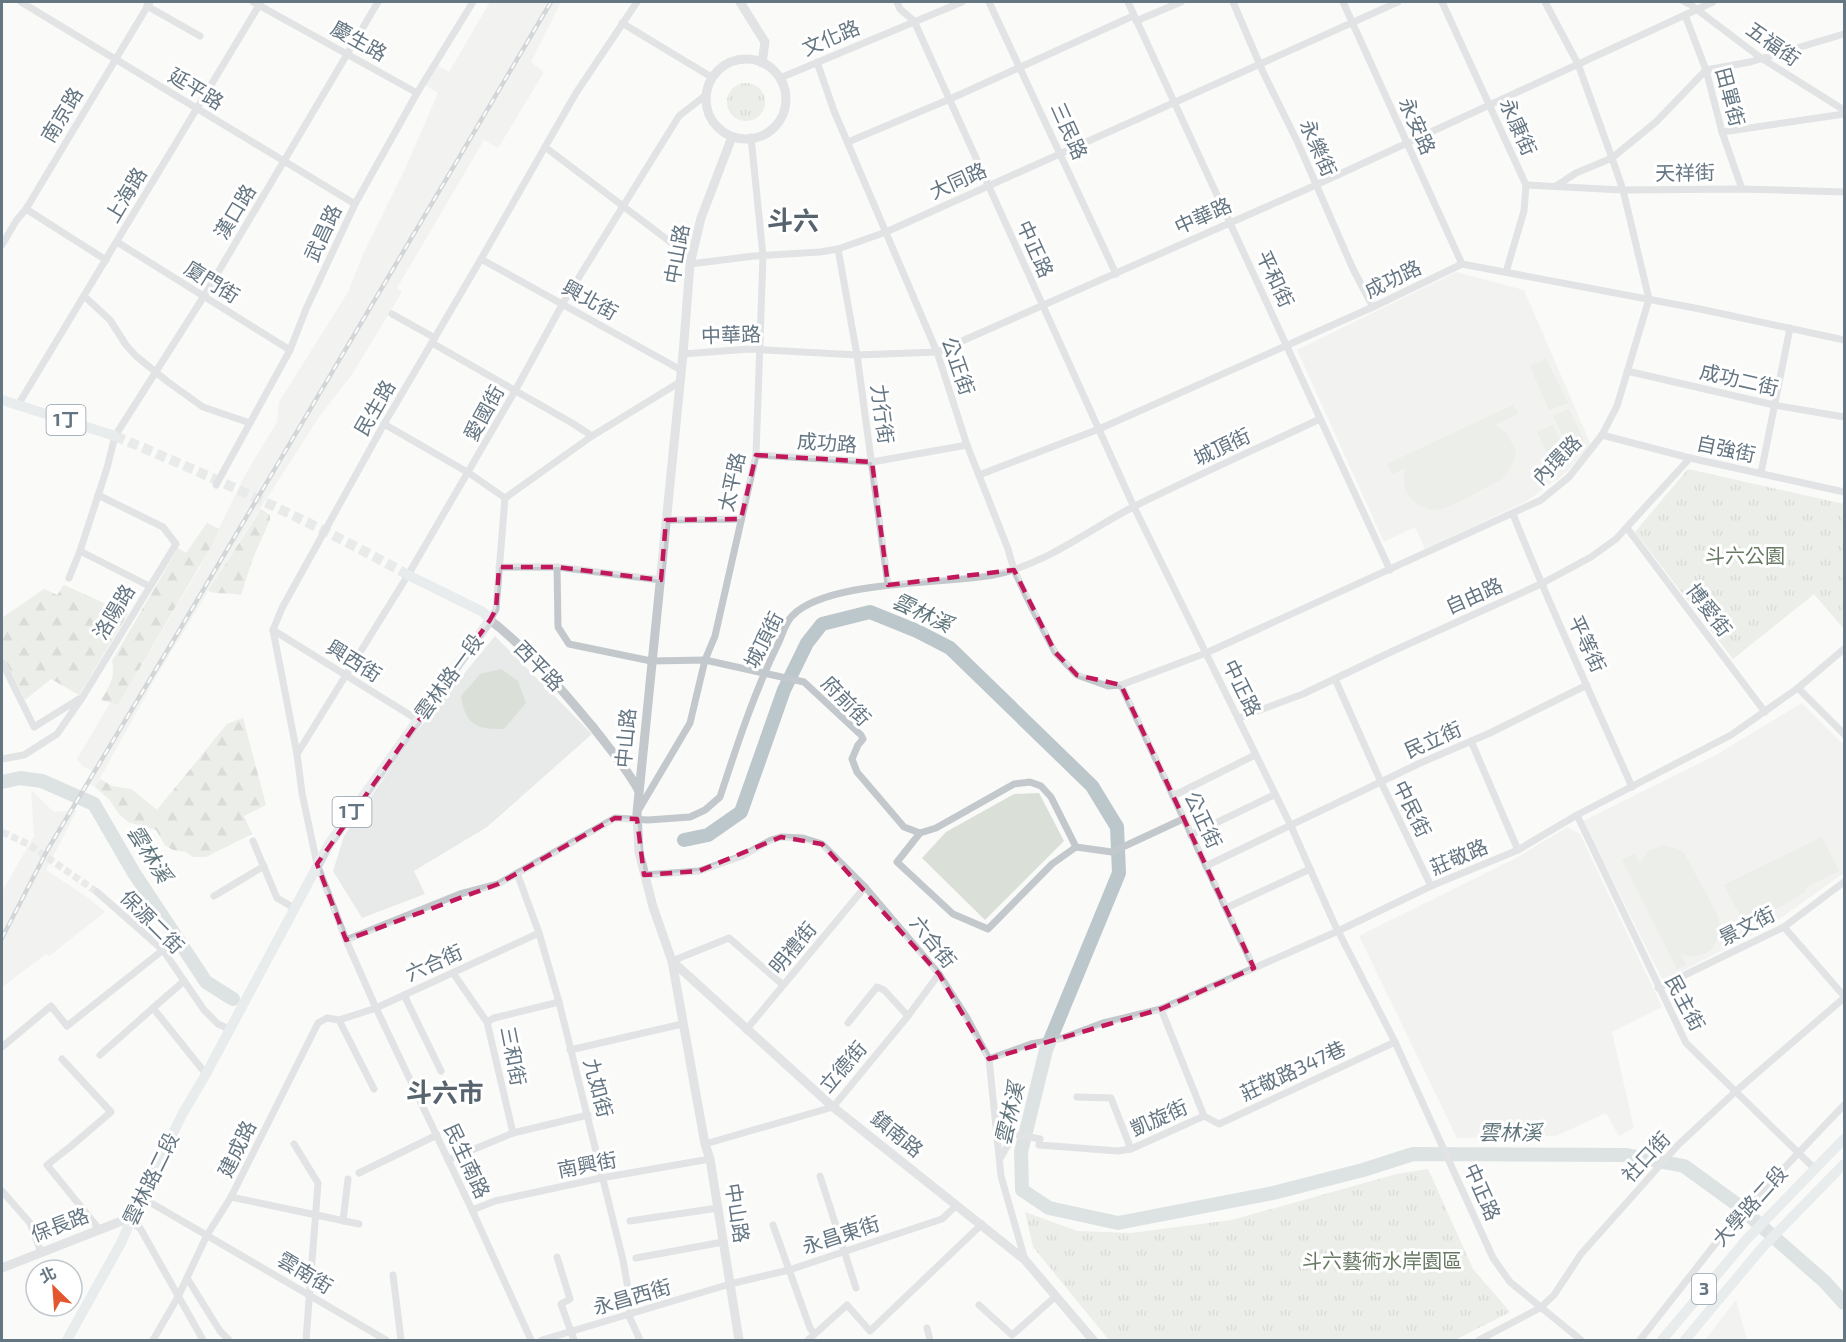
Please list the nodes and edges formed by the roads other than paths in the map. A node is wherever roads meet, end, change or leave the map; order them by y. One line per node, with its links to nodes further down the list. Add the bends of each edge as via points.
1 (21, 2): 28 (street, 延平路)
2 (378, 2): 27 (street, 漢口路)
3 (472, 2): 38 (street, 武昌路)
4 (637, 2): 24 (street, 民生路)
5 (740, 2): 31 (street, via 765,42)
6 (897, 2): 22 (street, 中正路)
7 (962, 2): 22 (street, 文化路)
8 (989, 2): 34 (street, 三民路)
9 (1128, 2): 21 (street, 平和街)
10 (1181, 2): 21 (street)
11 (1233, 2): 32 (street, 永樂街)
12 (1343, 2): 23 (street, 永安路)
13 (1398, 2): 23 (street, 大同路)
14 (1442, 2): 42 (street, 永康街)
15 (1545, 2): 33 (street)
16 (1687, 2): 20 (street, 五福街)
17 (1713, 2): 20 (street, 中華路)
18 (257, 3): 27 (street, 慶生路); 43 (street, 上海路)
19 (149, 4): 26 (street); 28 (street, 南京路)
20 (1691, 11): 29 (street, 五福街); 33 (street, 中華路); 35 (street, 田單街)
21 (1135, 19): 34 (street); 41 (street, 平和街)
22 (914, 21): 30 (street, 文化路); 40 (street, 中正路)
23 (1353, 22): 32 (street, 大同路); 49 (street, 永安路)
24 (622, 23): 36 (street); 50 (street, 民生路)
25 (1845, 34): 29 (street)
26 (200, 36)
27 (348, 53): 38 (street, 慶生路); 53 (street, 漢口路)
28 (114, 59): 43 (street, 延平路); 63 (street, 南京路)
29 (1760, 59): 35 (street); 44 (street, 五福街)
30 (817, 62): 37 (street, 文化路); 48 (street, 公正街)
31 (762, 63): 36 (street, via 733,61); 37 (street)
32 (1260, 64): 41 (street, 大同路); 54 (street, 永樂街)
33 (1578, 64): 42 (street, 中華路); 52 (street)
34 (1021, 67): 40 (street); 51 (street, 三民路)
35 (1706, 70): 45 (street, 田單街); 52 (street, via 1657,122)
36 (713, 76): 39 (street)
37 (780, 78): 47 (street, via 786,99 780,119 765,134)
38 (417, 93): 61 (street, 武昌路)
39 (706, 95): 46 (street, via 714,123); 62 (street, 愛國街, via 679,116)
40 (950, 99): 48 (street); 56 (street, 中正路)
41 (1174, 103): 51 (street, 大同路); 64 (street, 平和街)
42 (1490, 105): 49 (street, 中華路); 55 (street, 永康街)
43 (197, 109): 53 (street, 延平路); 66 (street, 上海路)
44 (1842, 112): 45 (street)
45 (1722, 132): 58 (street, 田單街)
46 (732, 137): 47 (street); 72 (street, 中山路, via 701,218)
47 (751, 137): 69 (street, 太平路)
48 (848, 142): 65 (street, 公正街)
49 (1406, 143): 54 (street, 中華路); 73 (street, 永安路)
50 (544, 147): 62 (street); 70 (street, 民生路)
51 (1061, 154): 56 (street, 大同路); 75 (street, 三民路)
52 (1612, 158): 57 (street); 59 (street)
53 (285, 161): 61 (street, 延平路); 77 (street, 漢口路)
54 (1316, 185): 64 (street, 中華路); 81 (street, 永樂街)
55 (1526, 185): 57 (street, 天祥街); 74 (street, 永康街, via 1524,211)
56 (988, 186): 65 (street, 大同路); 80 (street, 中正路)
57 (1556, 186): 59 (street, 天祥街)
58 (1742, 189): 59 (street, 天祥街); 60 (street, 天祥街)
59 (1623, 190): 78 (street)
60 (1845, 192)
61 (355, 204): 87 (street, 武昌路)
62 (623, 207): 72 (street, via 681,250); 79 (street, 愛國街)
63 (26, 209): 67 (street, 南京路); 71 (street)
64 (1229, 222): 75 (street, 中華路); 86 (street, 平和街)
65 (886, 232): 68 (street, 大同路); 89 (street, 公正街)
66 (117, 242): 71 (street, 上海路); 77 (street, 廈門街)
67 (2, 245)
68 (838, 249): 69 (street, 大同路); 91 (street, 力行街)
69 (763, 256): 72 (street, 大同路); 88 (street, 太平路)
70 (481, 259): 79 (street, 興北街); 85 (street, 民生路)
71 (106, 260): 76 (street, 上海路)
72 (690, 264): 90 (street, 中山路)
73 (1462, 264): 74 (street); 81 (street, 成功路)
74 (1506, 272): 78 (street)
75 (1116, 274): 80 (street, 中華路)
76 (84, 296): 93 (street, via 110,320 136,356); 98 (street, 上海路)
77 (204, 296): 87 (street, 廈門街); 93 (street, 漢口路)
78 (1650, 299): 83 (street); 94 (street, 內環路)
79 (563, 303): 92 (street, 興北街); 96 (street, 愛國街)
80 (1042, 307): 89 (street, 中華路); 104 (street, 中正路)
81 (1373, 307): 86 (street, 成功路)
82 (392, 314): 85 (street)
83 (1790, 328): 84 (street); 99 (street)
84 (1845, 340)
85 (434, 341): 96 (street); 103 (street, 民生路)
86 (1286, 346): 101 (street, 平和街); 104 (street, 成功路)
87 (290, 350): 102 (street, 武昌路)
88 (759, 350): 90 (street, 中華路); 91 (street, 中華路); 109 (street, 太平路)
89 (938, 352): 91 (street, 中華路); 108 (street, 公正街)
90 (683, 354): 92 (street, 中山路)
91 (857, 355): 111 (street, 力行街)
92 (681, 370): 95 (street, 中山路)
93 (156, 372): 102 (street, via 203,407); 106 (street, 漢口路)
94 (1627, 372): 99 (street, 成功二街); 105 (street, 內環路, via 1617,406)
95 (680, 382): 107 (street); 122 (street, 中山路)
96 (515, 391): 107 (street); 112 (street, 愛國街)
97 (2, 400): 98 (main road, 1丁)
98 (18, 405): 106 (main road, 1丁)
99 (1774, 405): 100 (street, 成功二街); 113 (street)
100 (1845, 417)
101 (1320, 419): 119 (street, 城頂街); 128 (street, 平和街)
102 (250, 423): 115 (street, 武昌路)
103 (384, 424): 112 (street); 136 (street, 民生路)
104 (1099, 429): 114 (street, 成功路); 119 (street, 中正路)
105 (1602, 435): 110 (street, 自強街); 120 (street, 內環路, via 1569,477 1541,501)
106 (115, 436): 117 (street)
107 (592, 436): 118 (street)
108 (967, 445): 111 (street, 成功路); 114 (street, 公正街)
109 (756, 455): 111 (street, 成功路); 121 (street, 太平路)
110 (1690, 458): 113 (street, 自強街); 123 (street, 自由路)
111 (872, 462): 132 (street, 力行街)
112 (469, 473): 118 (street); 129 (street, 愛國街)
113 (1761, 473): 116 (street, 自強街)
114 (979, 475): 127 (street, 公正街)
115 (216, 484)
116 (1845, 492)
117 (98, 495): 124 (street); 134 (street, 洛陽路, via 163,527 176,544)
118 (505, 498): 125 (street, 雲林路一段)
119 (1134, 507): 127 (street, 城頂街); 138 (street, 中正路)
120 (1513, 514): 128 (street, 內環路); 133 (street, 平等街)
121 (741, 519): 122 (street); 139 (street, 太平路, via 715,636)
122 (666, 520): 131 (street, 中山路)
123 (1627, 528): 133 (street, 自由路, via 1591,557); 149 (street, 博愛街)
124 (80, 551): 130 (street); 134 (street)
125 (499, 567): 126 (street); 135 (street, 雲林路一段, via 496,609)
126 (557, 567): 131 (street); 140 (street, 府前街, via 558,627 569,644)
127 (1014, 570): 132 (street, 城頂街); 146 (street, 公正街, via 1055,652 1077,675 1108,686)
128 (1390, 570): 138 (street, 內環路)
129 (408, 575): 135 (main road, 西平路, via 483,612); 143 (street, 愛國街)
130 (69, 578)
131 (661, 580): 140 (street, 中山路)
132 (888, 585): 142 (street, 城頂街, via 825,598 803,608 791,618)
133 (1541, 585): 144 (street, 自由路); 145 (street, 平等街)
134 (149, 586): 148 (street, 洛陽路)
135 (490, 620): 151 (main road, 雲林路一段 / 1丁); 159 (street, 西平路, via 558,685 626,767)
136 (273, 630): 143 (street, 興西街); 154 (street)
137 (1845, 649): 147 (street, 莊敬路)
138 (1206, 653): 146 (street, 內環路); 150 (street, 中正路)
139 (705, 660): 140 (street, 府前街); 142 (street, 府前街); 163 (street, 太平路, via 690,723)
140 (651, 661): 159 (street, 中山路)
141 (2, 662): 148 (street, 洛陽路, via 34,727)
142 (765, 672): 163 (street, 城頂街, via 720,797 690,817); 166 (street, 府前街, via 804,682 861,735 863,739 852,759 857,772 904,827)
143 (345, 676): 151 (street, 興西街); 154 (street, 愛國街)
144 (1335, 679): 150 (street, 自由路); 157 (street, 中民街)
145 (1587, 685): 153 (street, 民立街); 158 (street, 平等街)
146 (1121, 686): 161 (street, 公正街)
147 (1798, 688): 149 (street, 莊敬路); 152 (street)
148 (82, 698): 156 (street, 洛陽路, via 57,734 24,755)
149 (1765, 712): 158 (street, 莊敬路, via 1731,735)
150 (1239, 718): 155 (street, 中正路)
151 (418, 720): 171 (main road, 雲林路一段 / 1丁)
152 (1845, 734)
153 (1471, 741): 157 (street, 民立街); 170 (street)
154 (297, 754): 171 (street)
155 (1255, 755): 160 (street, 中正路); 161 (street)
156 (2, 759)
157 (1381, 782): 165 (street, 民立街); 178 (street, 中民街)
158 (1632, 787): 162 (street, 莊敬路)
159 (639, 791): 163 (street, 中山路)
160 (1274, 795): 165 (street, 中正路); 167 (street)
161 (1173, 796): 164 (street, 公正街)
162 (1577, 815): 170 (street, 莊敬路); 195 (street, 民主街)
163 (637, 816): 175 (street, 城頂街, via 615,818); 176 (street, 中山路)
164 (1183, 819): 167 (street, 公正街); 169 (street, via 1112,852)
165 (1291, 826): 173 (street, 民立街); 174 (street, 中正路)
166 (920, 833): 169 (street, via 1014,784 1030,782 1041,786 1051,797); 169 (street, via 897,862 953,914 988,929 1052,864)
167 (1191, 835): 173 (street, 公正街)
168 (253, 842): 172 (street)
169 (1076, 847)
170 (1518, 849): 178 (street, 莊敬路)
171 (317, 864): 182 (main road, 雲林路一段 / 1丁); 187 (street, 民生南路)
172 (264, 866): 181 (street); 182 (street, via 277,898)
173 (1206, 866): 183 (street, 公正街)
174 (1310, 869): 183 (street); 185 (street, 中正路)
175 (517, 873): 186 (street, 九如街); 187 (street, 城頂街, via 498,884 460,894)
176 (644, 876): 179 (street, 六合街, via 699,871 780,837 803,838 822,844); 189 (street, 中山路)
177 (1845, 882): 184 (street, 景文街)
178 (1431, 886): 185 (street, 莊敬路)
179 (865, 887): 192 (street, 六合街); 194 (street, 明禮街)
180 (97, 891): 188 (street, 保源二街)
181 (214, 896)
182 (294, 908): 203 (main road, 雲林路一段 / 1丁)
183 (1226, 908): 190 (street, 公正街)
184 (1784, 927): 195 (street, 景文街); 197 (street)
185 (1338, 930): 190 (street, 莊敬路); 210 (street, 中正路)
186 (539, 933): 191 (street, 六合街); 198 (street, 九如街)
187 (346, 940): 200 (street, 民生南路)
188 (163, 950): 193 (street, 保源二街); 211 (street, via 67,1026 51,1006)
189 (672, 961): 194 (street, via 729,938); 207 (street, 中山路); 209 (street, 鎮南路)
190 (1254, 968): 201 (street, 莊敬路)
191 (453, 973): 196 (street, 六合街); 205 (street)
192 (939, 974): 202 (street, 立德街); 215 (street, 六合街)
193 (184, 981): 199 (street); 208 (street, 保源二街, via 204,1010)
194 (783, 985): 209 (street, 明禮街)
195 (1658, 988): 219 (street, 民主街, via 1686,1043)
196 (404, 995): 200 (street, 六合街); 216 (street)
197 (1845, 997): 219 (street, 社口街)
198 (559, 1002): 205 (street, 三和街); 212 (street, 九如街)
199 (153, 1008): 213 (street); 217 (street)
200 (376, 1008): 204 (street, 建成路); 226 (street, 民生南路)
201 (1161, 1009): 215 (street, 莊敬路); 224 (street, 凱旋街)
202 (908, 1016): 206 (street, via 877,987); 222 (street, 立德街)
203 (235, 1018): 208 (main road, 雲林路二段 / 1丁)
204 (339, 1020): 218 (street); 243 (street, 建成路, via 327,1018 318,1023)
205 (487, 1022): 225 (street, 三和街)
206 (848, 1023)
207 (682, 1024): 212 (street); 229 (street, 中山路)
208 (229, 1029): 217 (main road, 雲林路二段 / 1丁)
209 (746, 1030): 222 (street, 鎮南路)
210 (1395, 1042): 224 (street, 莊敬路347巷, via 1219,1124); 272 (street, 中正路, via 1493,1258 1510,1282)
211 (2, 1047)
212 (570, 1050): 223 (street, 九如街)
213 (100, 1055)
214 (62, 1059): 254 (street, via 111,1112 47,1165)
215 (989, 1059): 232 (street, 六合街)
216 (441, 1071)
217 (206, 1074): 242 (main road, 雲林路二段 / 1丁)
218 (374, 1089)
219 (1736, 1092): 231 (street, 民主街); 272 (street, 社口街, via 1678,1145 1581,1254 1554,1295)
220 (1077, 1097): 230 (street, via 1111,1098)
221 (1845, 1105): 231 (street, 大學路二段)
222 (833, 1107): 229 (street, 立德街); 244 (street, 鎮南路)
223 (588, 1115): 225 (street); 239 (street, 九如街)
224 (1204, 1116): 230 (street, 凱旋街)
225 (513, 1133): 233 (street)
226 (436, 1135): 233 (street, 民生南路); 237 (street)
227 (1845, 1139): 236 (main road, 大學路二段 / 3)
228 (294, 1144): 247 (street, via 318,1183)
229 (705, 1144): 234 (street, 中山路)
230 (1131, 1149): 232 (street, 凱旋街, via 1039,1145 1040,1139 1010,1133)
231 (1797, 1153): 236 (street, 民主街); 294 (street, 大學路二段, via 1730,1225)
232 (1001, 1158): 261 (street, 六合街, via 1001,1176)
233 (448, 1160): 246 (street, 民生南路)
234 (710, 1160): 239 (street, 南興街); 245 (street, 中山路)
235 (1845, 1164): 296 (main road, 大學路二段 / 3, via 1761,1249)
236 (1815, 1169): 295 (main road, 大學路二段 / 3, via 1747,1239)
237 (359, 1173)
238 (820, 1176): 258 (street)
239 (602, 1178): 246 (street, 南興街, via 495,1201); 273 (street, 九如街, via 623,1260 631,1306)
240 (348, 1179): 249 (street)
241 (2, 1191): 257 (street, via 30,1223)
242 (141, 1197): 248 (main road, 雲林路二段 / 1丁); 255 (street, 雲南街)
243 (231, 1197): 247 (street); 255 (street, 建成路)
244 (957, 1205): 252 (street, 鎮南路); 258 (street, 永昌東街, via 942,1219)
245 (717, 1208): 250 (street); 256 (street, 中山路)
246 (472, 1210): 284 (street, 民生南路)
247 (314, 1215): 249 (street); 268 (street)
248 (131, 1220): 254 (street, 保長路); 270 (street, via 140,1228); 277 (main road, 雲林路二段 / 1丁)
249 (343, 1221): 251 (street)
250 (630, 1221)
251 (359, 1224)
252 (982, 1224): 261 (street, 鎮南路); 276 (street, via 870,1331 847,1305)
253 (773, 1225): 263 (street)
254 (99, 1229): 257 (street, 保長路)
255 (207, 1235): 265 (street, 建成路); 268 (street, 雲南街)
256 (723, 1242): 260 (street); 266 (street, 中山路)
257 (41, 1251): 262 (street, 保長路)
258 (844, 1251): 263 (street, 永昌東街); 267 (street)
259 (556, 1257): 275 (street, via 570,1299 561,1304)
260 (636, 1258)
261 (1025, 1260): 269 (street, 鎮南路)
262 (2, 1268)
263 (789, 1270): 266 (street, 永昌東街); 276 (street)
264 (393, 1275): 283 (street)
265 (187, 1278): 270 (street, 建成路); 280 (street)
266 (730, 1284): 273 (street, 永昌西街); 288 (street, 中山路)
267 (856, 1288)
268 (308, 1293): 281 (street); 282 (street, 雲南街)
269 (1056, 1296): 271 (street, via 1012,1335); 291 (street, 鎮南路)
270 (178, 1297): 278 (street, 建成路); 279 (street)
271 (979, 1305)
272 (1540, 1308): 292 (street, 社口街); 293 (street, 中正路)
273 (629, 1316): 275 (street, 永昌西街); 287 (street)
274 (927, 1328): 290 (street)
275 (570, 1332): 285 (street, 永昌西街); 286 (street)
276 (814, 1334): 289 (street)
277 (70, 1340)
278 (153, 1341)
279 (203, 1341)
280 (229, 1341)
281 (306, 1341)
282 (386, 1341)
283 (401, 1341)
284 (531, 1341)
285 (542, 1341)
286 (574, 1341)
287 (640, 1341)
288 (739, 1341)
289 (808, 1341)
290 (930, 1341)
291 (1093, 1341)
292 (1479, 1341)
293 (1581, 1341)
294 (1640, 1341)
295 (1662, 1341)
296 (1684, 1341)

